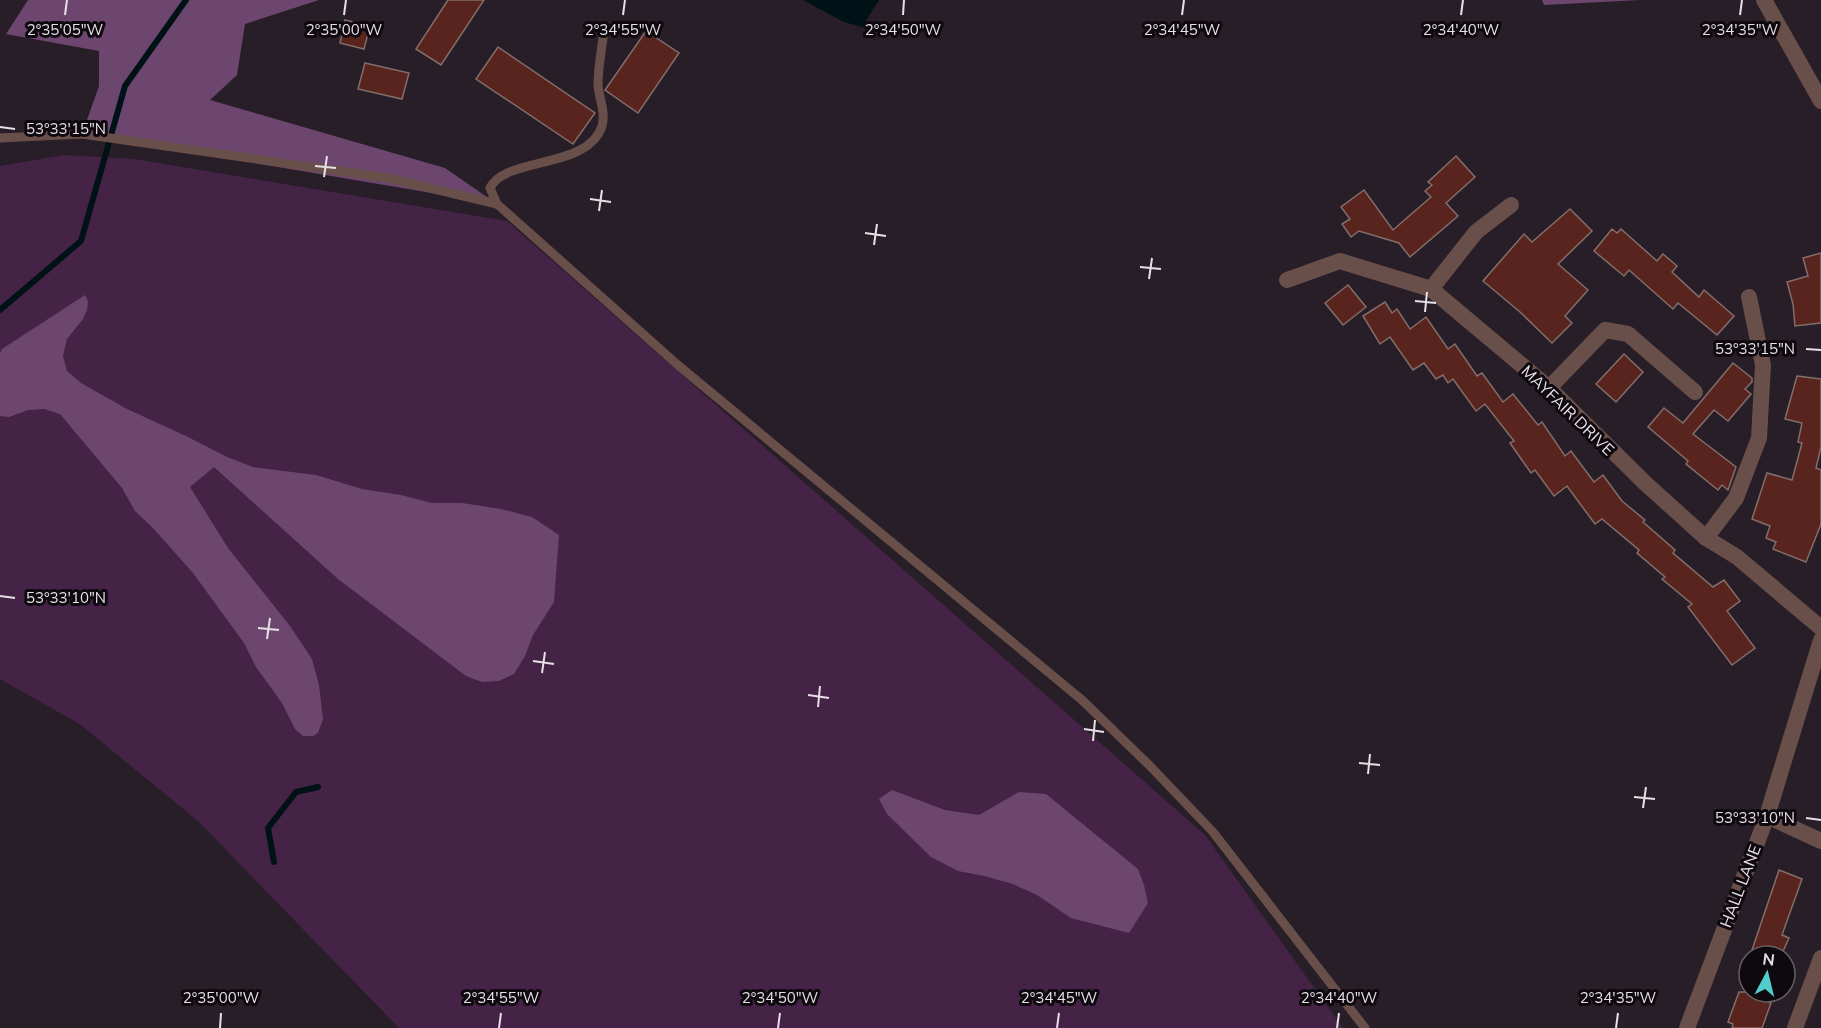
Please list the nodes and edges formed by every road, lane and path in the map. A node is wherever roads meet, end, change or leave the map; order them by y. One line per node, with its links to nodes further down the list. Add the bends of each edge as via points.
1 (1764, 0): 3 (street)
2 (604, 30): 5 (lane, via 598,80 604,118 598,134 576,152 498,178 490,188)
3 (1821, 101)
4 (0, 138): 5 (lane, via 97,136 388,178)
5 (497, 204): 19 (lane, via 679,366 1091,709 1213,832)
6 (1511, 205): 8 (street, via 1476,232)
7 (1287, 280): 8 (street, MAYFAIR DRIVE, via 1340,261)
8 (1431, 289): 10 (street, MAYFAIR DRIVE)
9 (1749, 297): 12 (street, via 1763,365 1759,438 1736,498)
10 (1549, 388): 11 (street, via 1605,330 1628,334); 12 (street, MAYFAIR DRIVE)
11 (1695, 392)
12 (1706, 538): 13 (street, MAYFAIR DRIVE, via 1737,556)
13 (1821, 628)
14 (1821, 640): 15 (street, HALL LANE)
15 (1767, 816): 16 (street); 20 (street, HALL LANE)
16 (1821, 840)
17 (1821, 958): 18 (street)
18 (1801, 1026)
19 (1365, 1028)
20 (1687, 1028)

